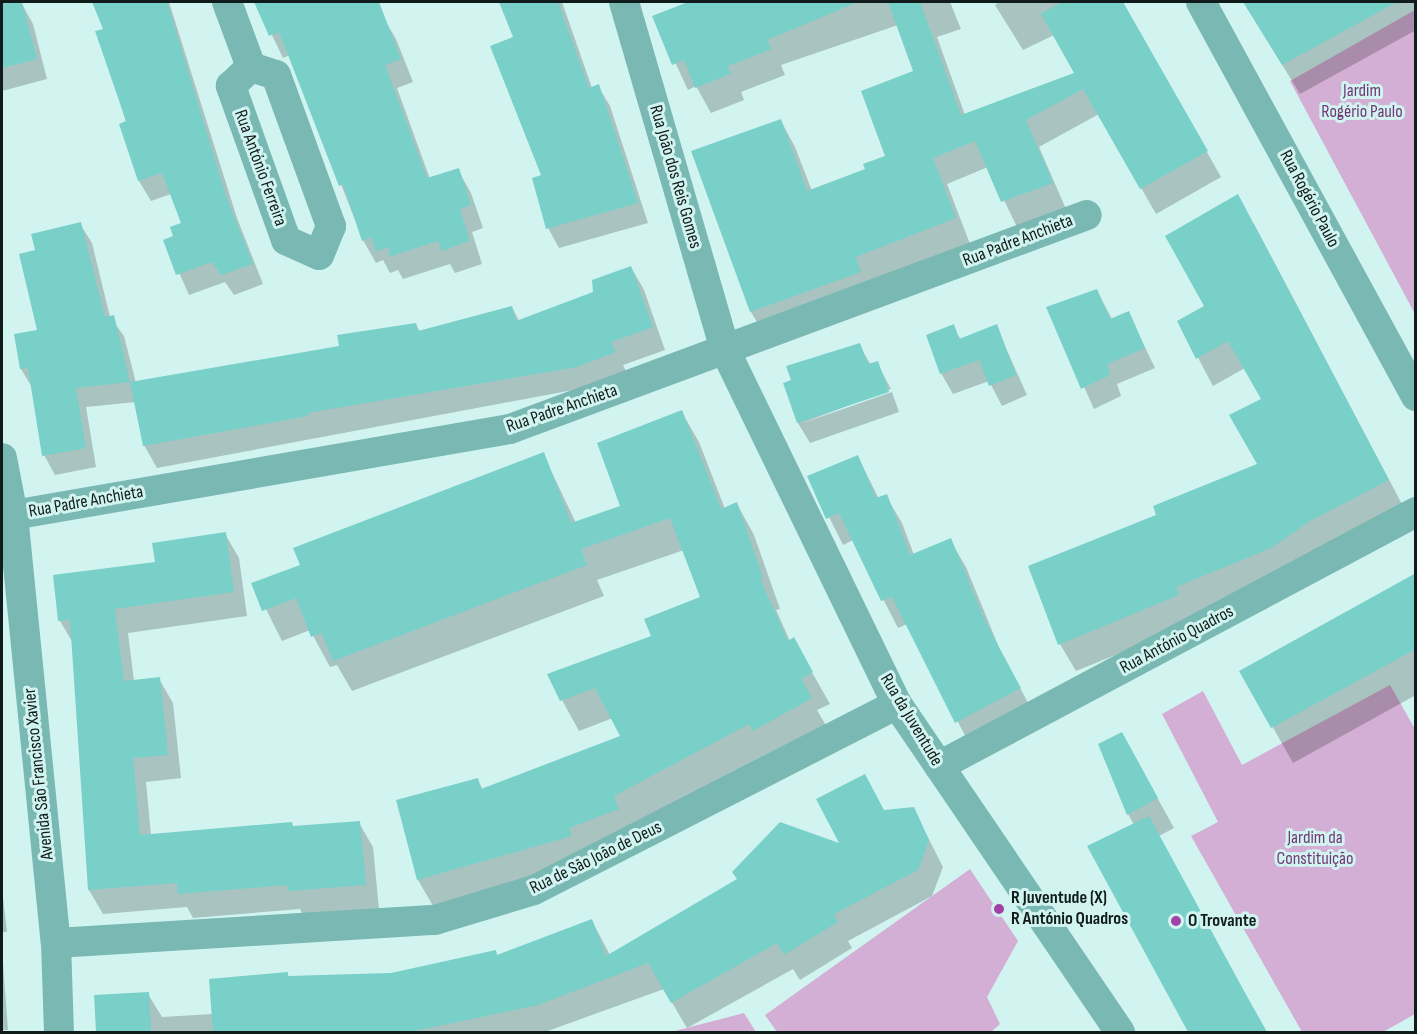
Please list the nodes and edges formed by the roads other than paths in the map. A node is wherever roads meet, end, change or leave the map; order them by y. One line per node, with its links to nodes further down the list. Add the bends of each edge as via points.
1 (227, 2): 4 (street)
2 (624, 2): 6 (street, Rua João dos Reis Gomes)
3 (1201, 2): 7 (street, Rua Rogério Paulo)
4 (251, 66): 4 (street, Rua António Ferreira, via 276,75 331,226 319,255 286,240 231,86)
5 (1087, 215): 6 (street, Rua Padre Anchieta)
6 (726, 352): 10 (street, Rua Padre Anchieta, via 510,429); 11 (street, Rua da Juventude)
7 (1416, 396)
8 (2, 458): 10 (street, Avenida São Francisco Xavier)
9 (1416, 512): 12 (street, Rua António Quadros)
10 (13, 515): 13 (street, Avenida São Francisco Xavier)
11 (897, 704): 12 (street, Rua da Juventude); 13 (street, Rua de São João de Deus, via 534,890 435,920)
12 (939, 766): 15 (street, Rua da Juventude)
13 (56, 943): 14 (street, Avenida São Francisco Xavier)
14 (59, 1032)
15 (1120, 1032)

